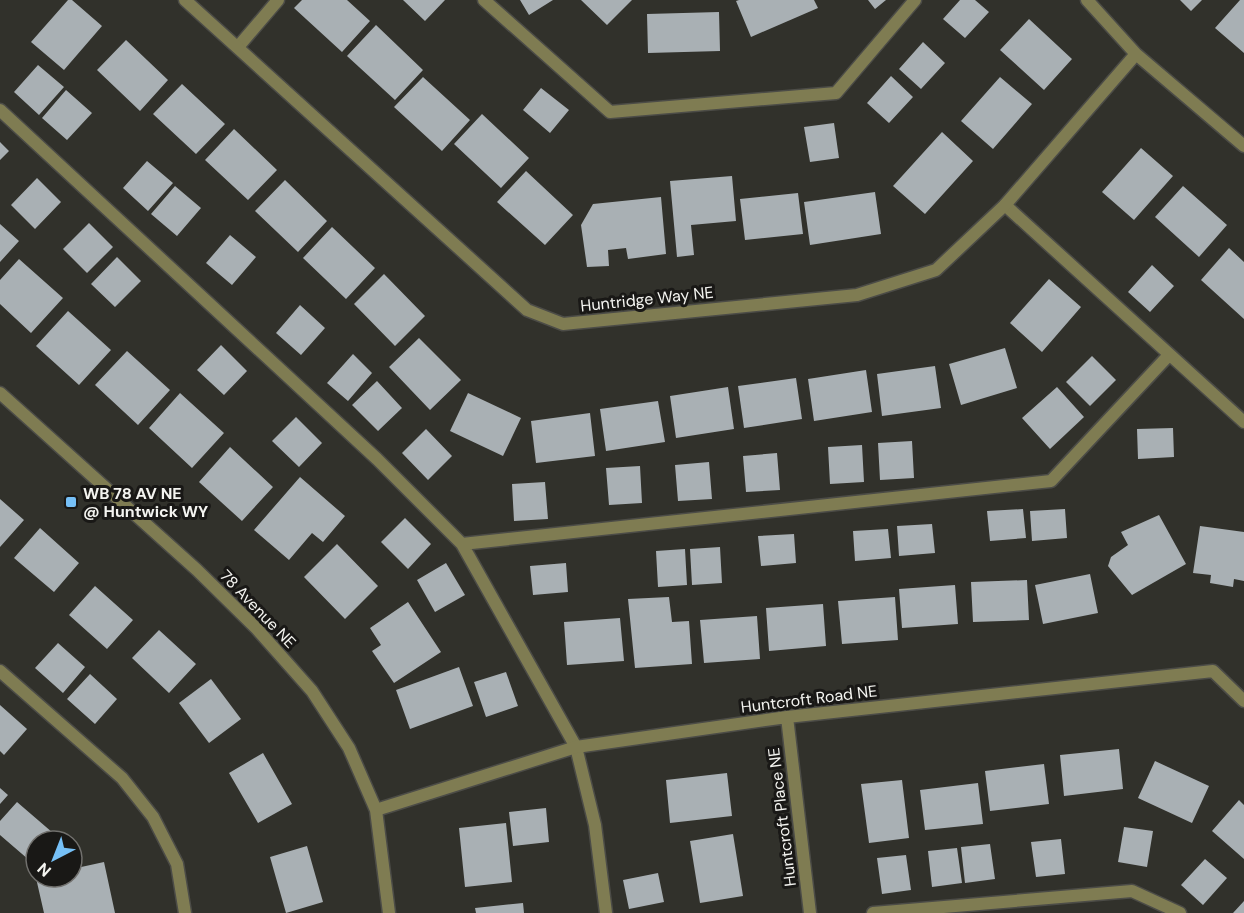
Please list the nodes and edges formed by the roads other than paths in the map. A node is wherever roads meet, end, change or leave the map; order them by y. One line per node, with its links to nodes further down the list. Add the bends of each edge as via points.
1 (185, 0): 6 (street, Huntridge Way NE)
2 (278, 0): 6 (street)
3 (484, 0): 4 (street, via 610,112 836,93)
4 (915, 0)
5 (1086, 0): 7 (street)
6 (238, 47): 10 (street, Huntridge Way NE, via 527,310 563,324 857,295 936,270)
7 (1136, 54): 9 (street); 10 (street, Huntridge Way NE)
8 (0, 110): 14 (street, via 378,459)
9 (1244, 146)
10 (1005, 206): 11 (street)
11 (1168, 355): 13 (street); 14 (street, via 1051,481)
12 (0, 393): 19 (street, 78 Avenue NE, via 257,628 312,692 349,748)
13 (1244, 422)
14 (462, 544): 18 (street)
15 (0, 670): 20 (street, via 122,778 153,818 177,864)
16 (1244, 701): 17 (street, Huntcroft Road NE, via 1213,672)
17 (787, 717): 18 (street, Huntcroft Road NE); 23 (street, Huntcroft Place NE)
18 (576, 747): 19 (street, Huntcroft Road NE); 22 (street, via 595,825)
19 (376, 810): 21 (street, 78 Avenue NE)
20 (185, 913)
21 (389, 913)
22 (606, 913)
23 (810, 913)
24 (873, 913): 25 (street, via 1132,891)
25 (1180, 913)

